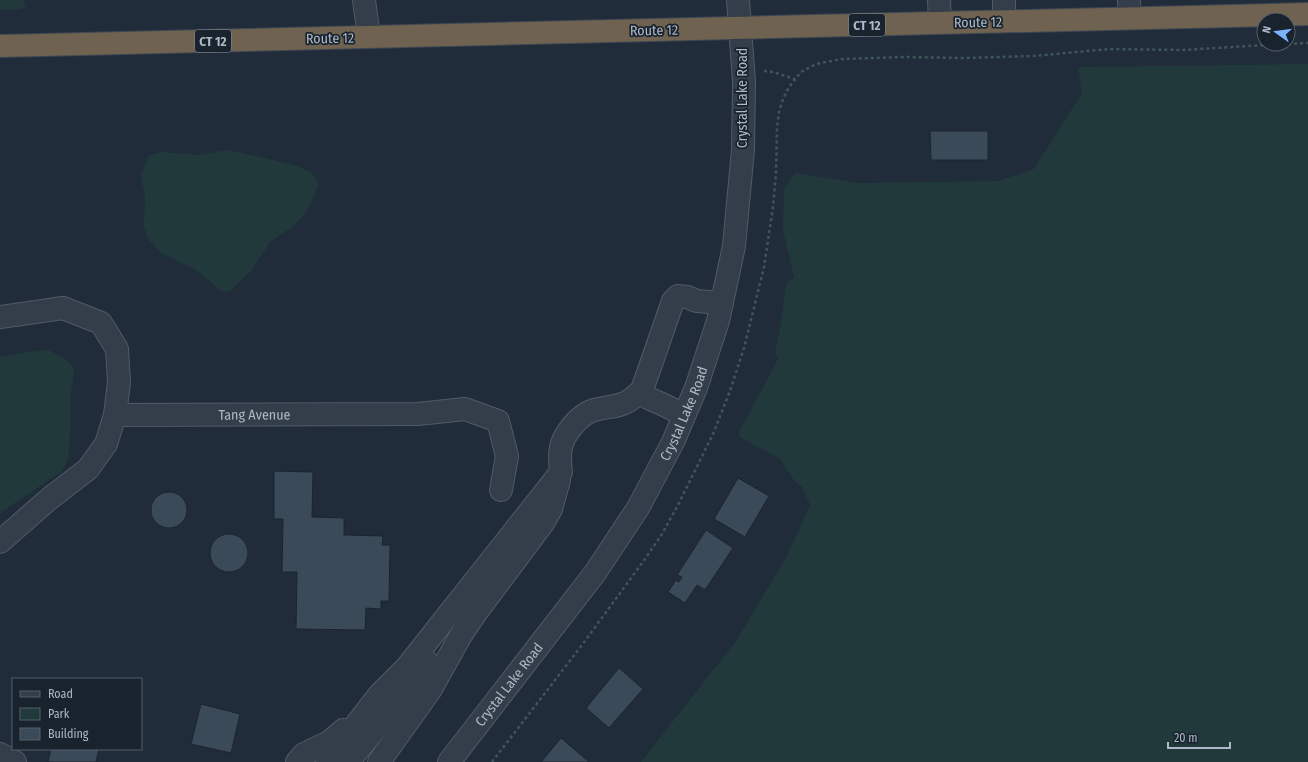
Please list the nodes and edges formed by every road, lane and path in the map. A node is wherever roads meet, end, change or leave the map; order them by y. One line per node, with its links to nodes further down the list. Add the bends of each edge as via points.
1 (364, 0): 10 (street)
2 (738, 0): 9 (street, Crystal Lake Road)
3 (939, 0): 8 (street)
4 (1004, 0): 7 (street)
5 (1130, 9): 6 (highway, Route 12 / CT 12); 7 (highway, Route 12 / CT 12)
6 (1308, 14)
7 (1004, 21): 8 (highway, Route 12 / CT 12)
8 (940, 23): 9 (highway, Route 12 / CT 12)
9 (740, 28): 10 (highway, Route 12 / CT 12); 15 (street, Crystal Lake Road)
10 (369, 37): 13 (highway, Route 12 / CT 12)
11 (1308, 43): 12 (path)
12 (1296, 44)
13 (0, 46)
14 (1256, 46): 15 (path, via 1183,50 1109,49 1034,56 842,59 812,65 800,72 795,79 773,72)
15 (744, 72): 16 (street, Crystal Lake Road, via 743,150 734,246)
16 (722, 303): 18 (street, via 678,296 673,301); 20 (street, Crystal Lake Road, via 698,380)
17 (0, 317): 19 (street, via 63,308 101,323 117,349 119,382)
18 (642, 390): 20 (street, via 648,398); 21 (street, via 623,404 590,411 579,420 566,434 561,446)
19 (115, 415): 22 (street, Tang Avenue, via 418,414 465,409 498,421 507,456); 23 (street, via 106,444 88,469)
20 (684, 415): 29 (street, Crystal Lake Road, via 673,442 638,508 595,573)
21 (561, 472): 24 (street, via 407,668); 27 (street, via 538,513 407,690); 28 (street, via 551,509 543,523 475,614 431,689)
22 (500, 490)
23 (0, 542)
24 (380, 694): 25 (street, via 339,734 304,754); 26 (street)
25 (297, 762)
26 (327, 762)
27 (348, 762)
28 (379, 762)
29 (449, 762)

